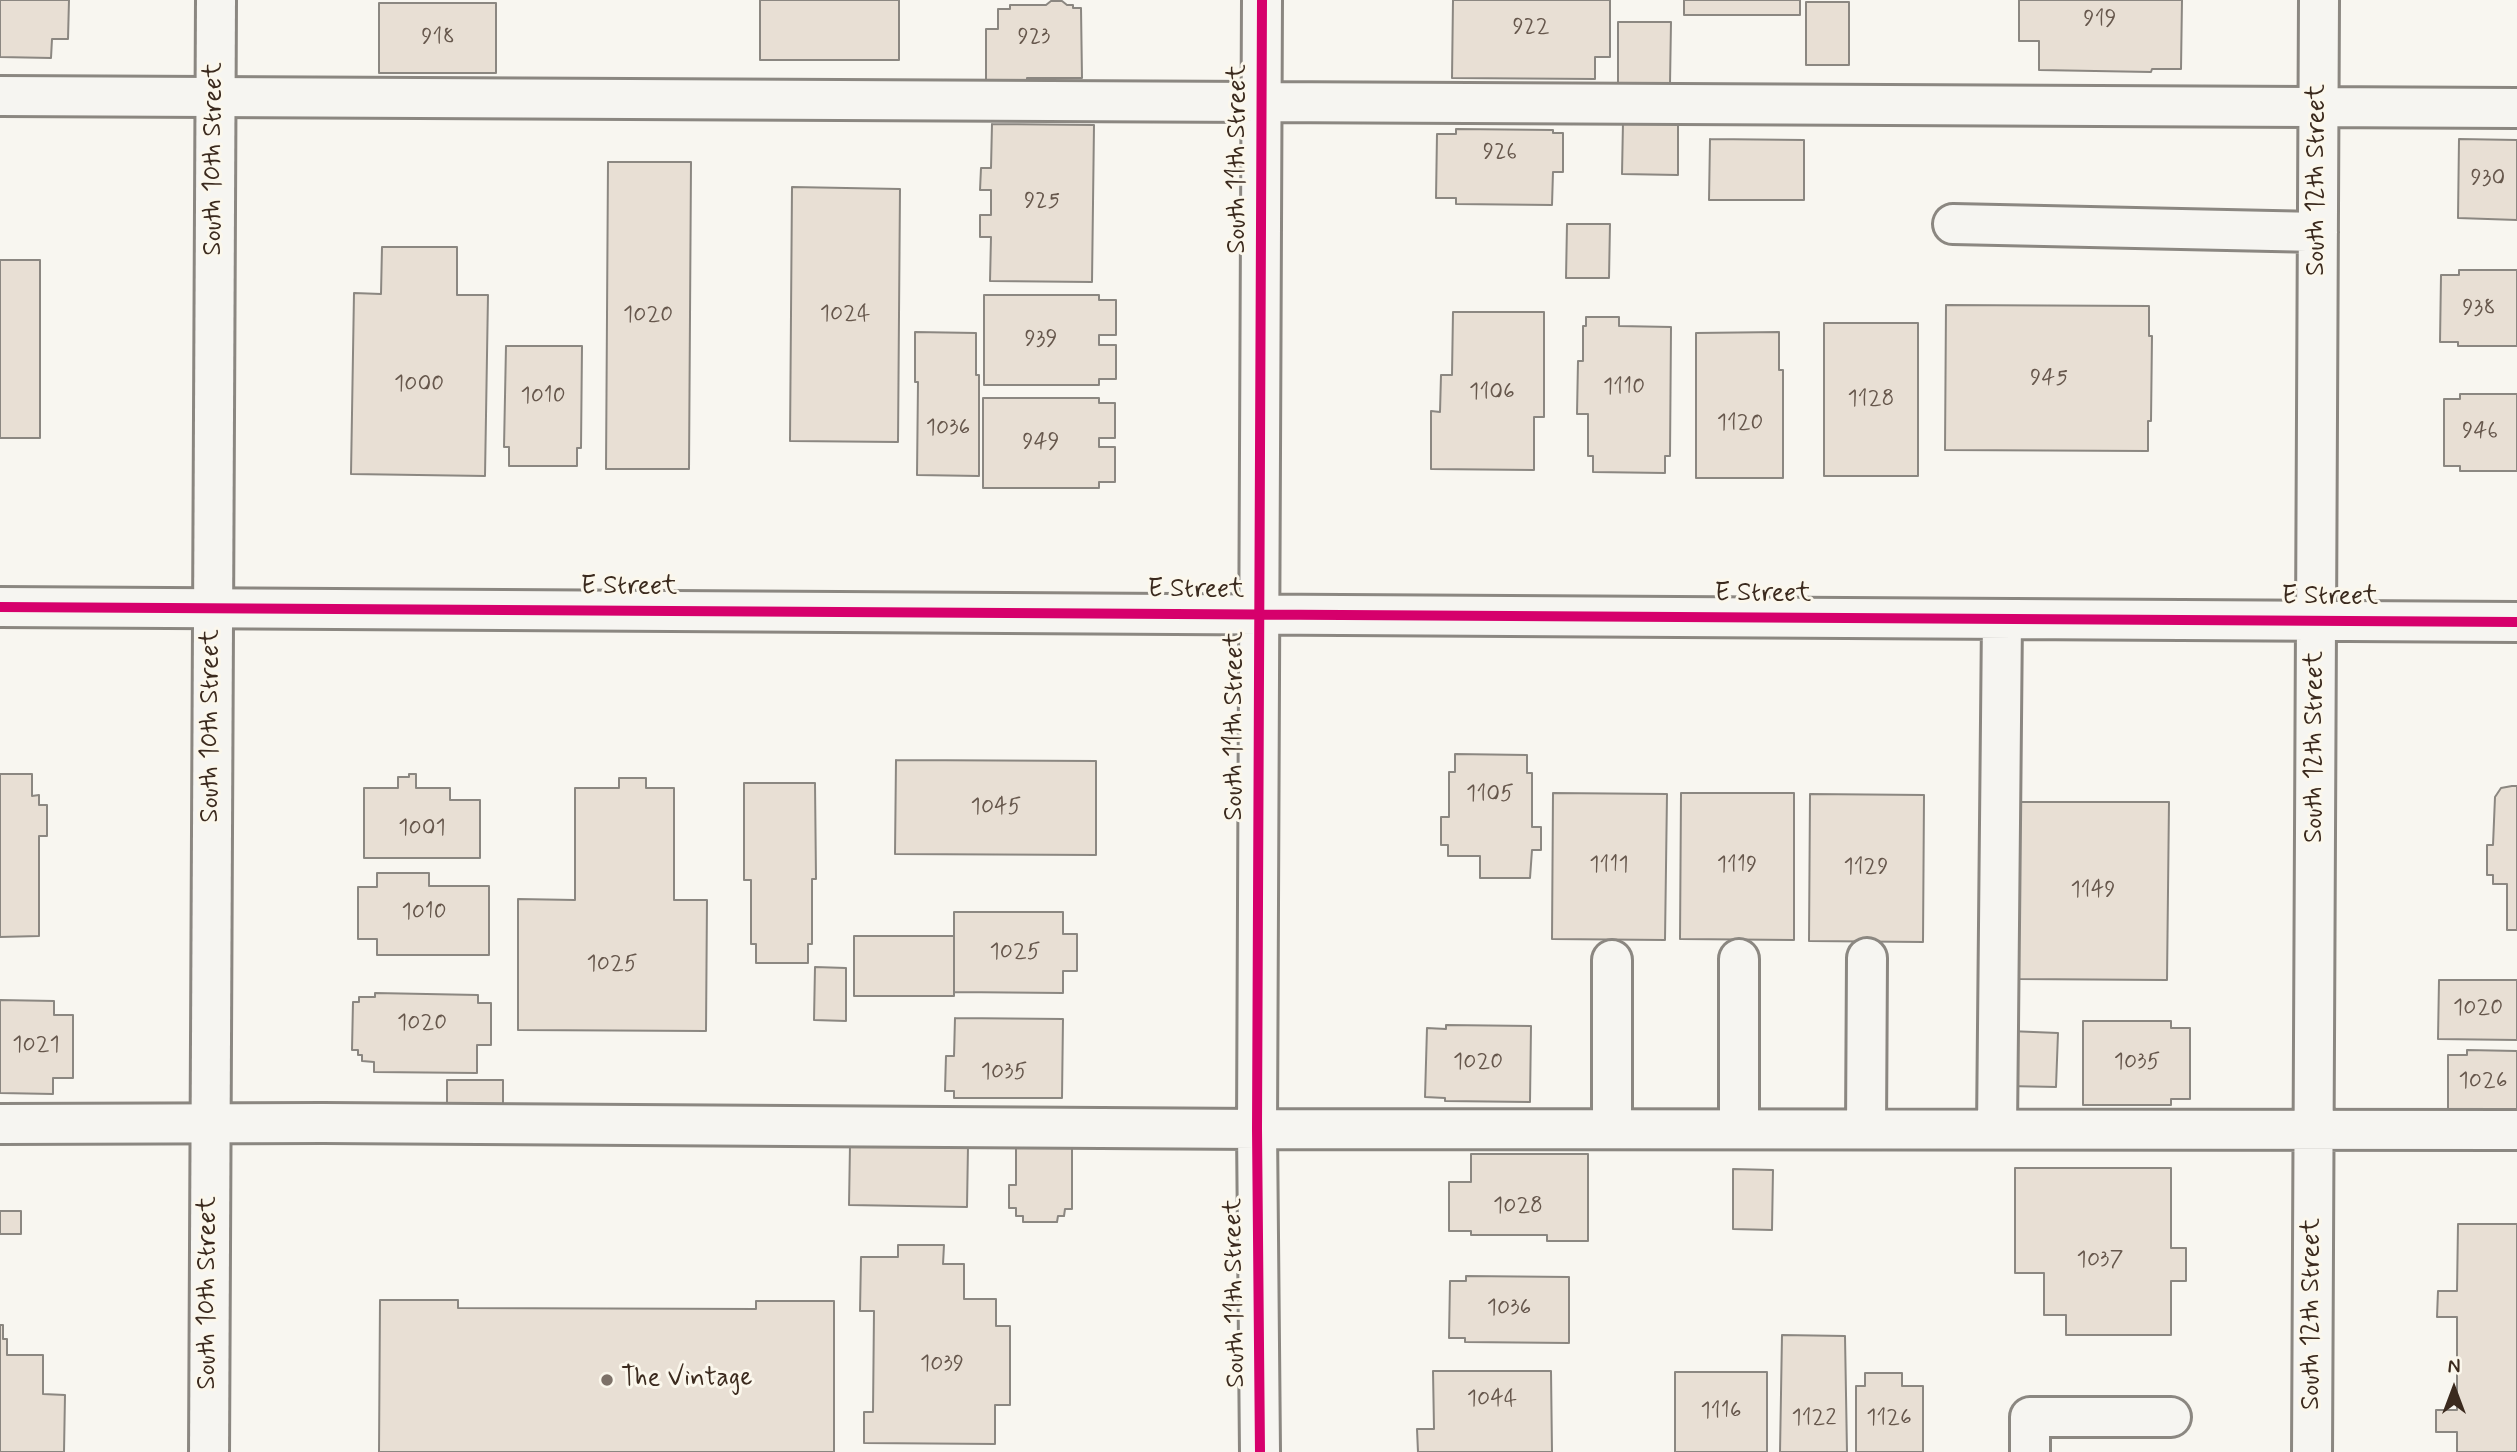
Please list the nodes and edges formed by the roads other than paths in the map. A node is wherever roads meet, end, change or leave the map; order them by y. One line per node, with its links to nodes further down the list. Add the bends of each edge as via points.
1 (216, 0): 5 (street, South 10th Street)
2 (1262, 0): 6 (street, South 11th Street)
3 (2319, 0): 7 (street, South 12th Street)
4 (0, 96): 5 (street)
5 (215, 98): 6 (street); 12 (street, South 10th Street)
6 (1262, 104): 7 (street); 13 (street, South 11th Street)
7 (2319, 106): 8 (street); 10 (street, South 12th Street)
8 (2517, 108)
9 (1953, 224): 10 (street)
10 (2318, 232): 15 (street, South 12th Street)
11 (0, 607): 12 (street, E Street)
12 (213, 608): 13 (street, E Street); 21 (street, South 10th Street)
13 (1260, 615): 14 (street, E Street); 22 (street, South 11th Street)
14 (2002, 619): 15 (street, E Street); 26 (street)
15 (2316, 621): 16 (street, E Street); 27 (street, South 12th Street)
16 (2517, 622)
17 (1867, 958): 25 (street)
18 (1739, 959): 24 (street)
19 (1612, 960): 23 (street)
20 (0, 1124): 21 (street)
21 (210, 1124): 22 (street); 30 (street, South 10th Street)
22 (1257, 1129): 23 (street); 31 (street, South 11th Street)
23 (1612, 1129): 24 (street)
24 (1739, 1129): 25 (street)
25 (1866, 1129): 26 (street)
26 (1997, 1129): 27 (street)
27 (2314, 1129): 28 (street); 33 (street, South 12th Street)
28 (2517, 1130)
29 (2171, 1417): 32 (street, via 2030,1417)
30 (209, 1452)
31 (1260, 1452)
32 (2030, 1452)
33 (2312, 1452)

